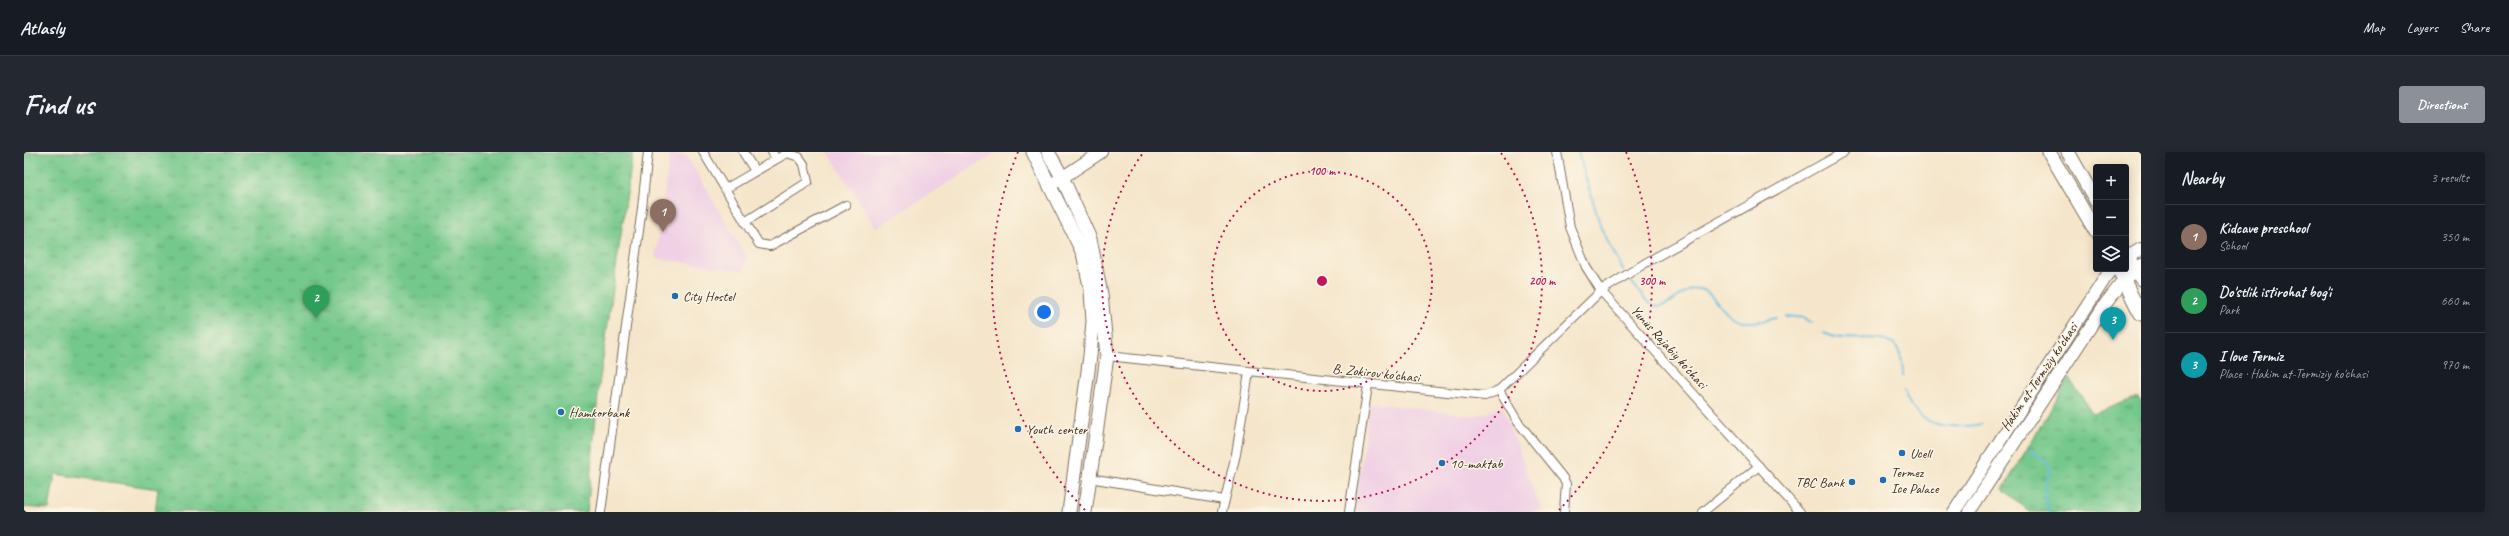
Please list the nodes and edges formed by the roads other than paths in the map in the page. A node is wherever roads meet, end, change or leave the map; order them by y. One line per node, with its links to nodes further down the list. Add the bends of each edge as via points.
1 (648, 152): 35 (street)
2 (703, 152): 15 (street)
3 (743, 152): 12 (street)
4 (1033, 152): 14 (main road)
5 (1048, 152): 13 (main road)
6 (1101, 152): 13 (main road)
7 (1557, 152): 26 (street, Yunus Rajabiy ko'chasi, via 1570,227 1586,267)
8 (1844, 152): 26 (street, B. Zokirov ko'chasi, via 1647,262)
9 (2049, 152): 19 (main road)
10 (2068, 152): 16 (main road)
11 (774, 156): 12 (street); 18 (street, via 787,153 799,156 804,164 808,182)
12 (755, 171): 15 (street)
13 (1062, 177): 14 (main road); 28 (main road, via 1090,240 1102,294)
14 (1051, 185): 36 (main road, via 1088,269 1093,321)
15 (725, 189): 18 (street)
16 (2095, 200)
17 (846, 205): 18 (street, via 770,246 760,244)
18 (745, 222)
19 (2093, 227)
20 (2141, 249): 21 (main road)
21 (2129, 255)
22 (2129, 258): 23 (main road)
23 (2139, 271): 25 (main road, Hakim at-Termiziy ko'chasi)
24 (2109, 272): 43 (main road, Hakim at-Termiziy ko'chasi)
25 (2121, 274): 27 (main road, via 2129,296); 44 (main road, Hakim at-Termiziy ko'chasi)
26 (1601, 291): 31 (street, B. Zokirov ko'chasi); 32 (street, Yunus Rajabiy ko'chasi)
27 (2141, 314)
28 (1107, 356): 29 (street, B. Zokirov ko'chasi); 33 (main road)
29 (1248, 372): 30 (street, B. Zokirov ko'chasi); 34 (street, via 1236,454)
30 (1368, 385): 31 (street, B. Zokirov ko'chasi, via 1476,397); 39 (street)
31 (1499, 390): 40 (street, via 1518,422 1563,478 1566,484)
32 (1759, 466): 41 (street); 42 (street, Yunus Rajabiy ko'chasi)
33 (1090, 478): 34 (street); 37 (main road)
34 (1224, 500): 38 (street)
35 (601, 512)
36 (1069, 512)
37 (1085, 512)
38 (1222, 512)
39 (1349, 512)
40 (1564, 512)
41 (1703, 512)
42 (1800, 512)
43 (1954, 512)
44 (1969, 512)

